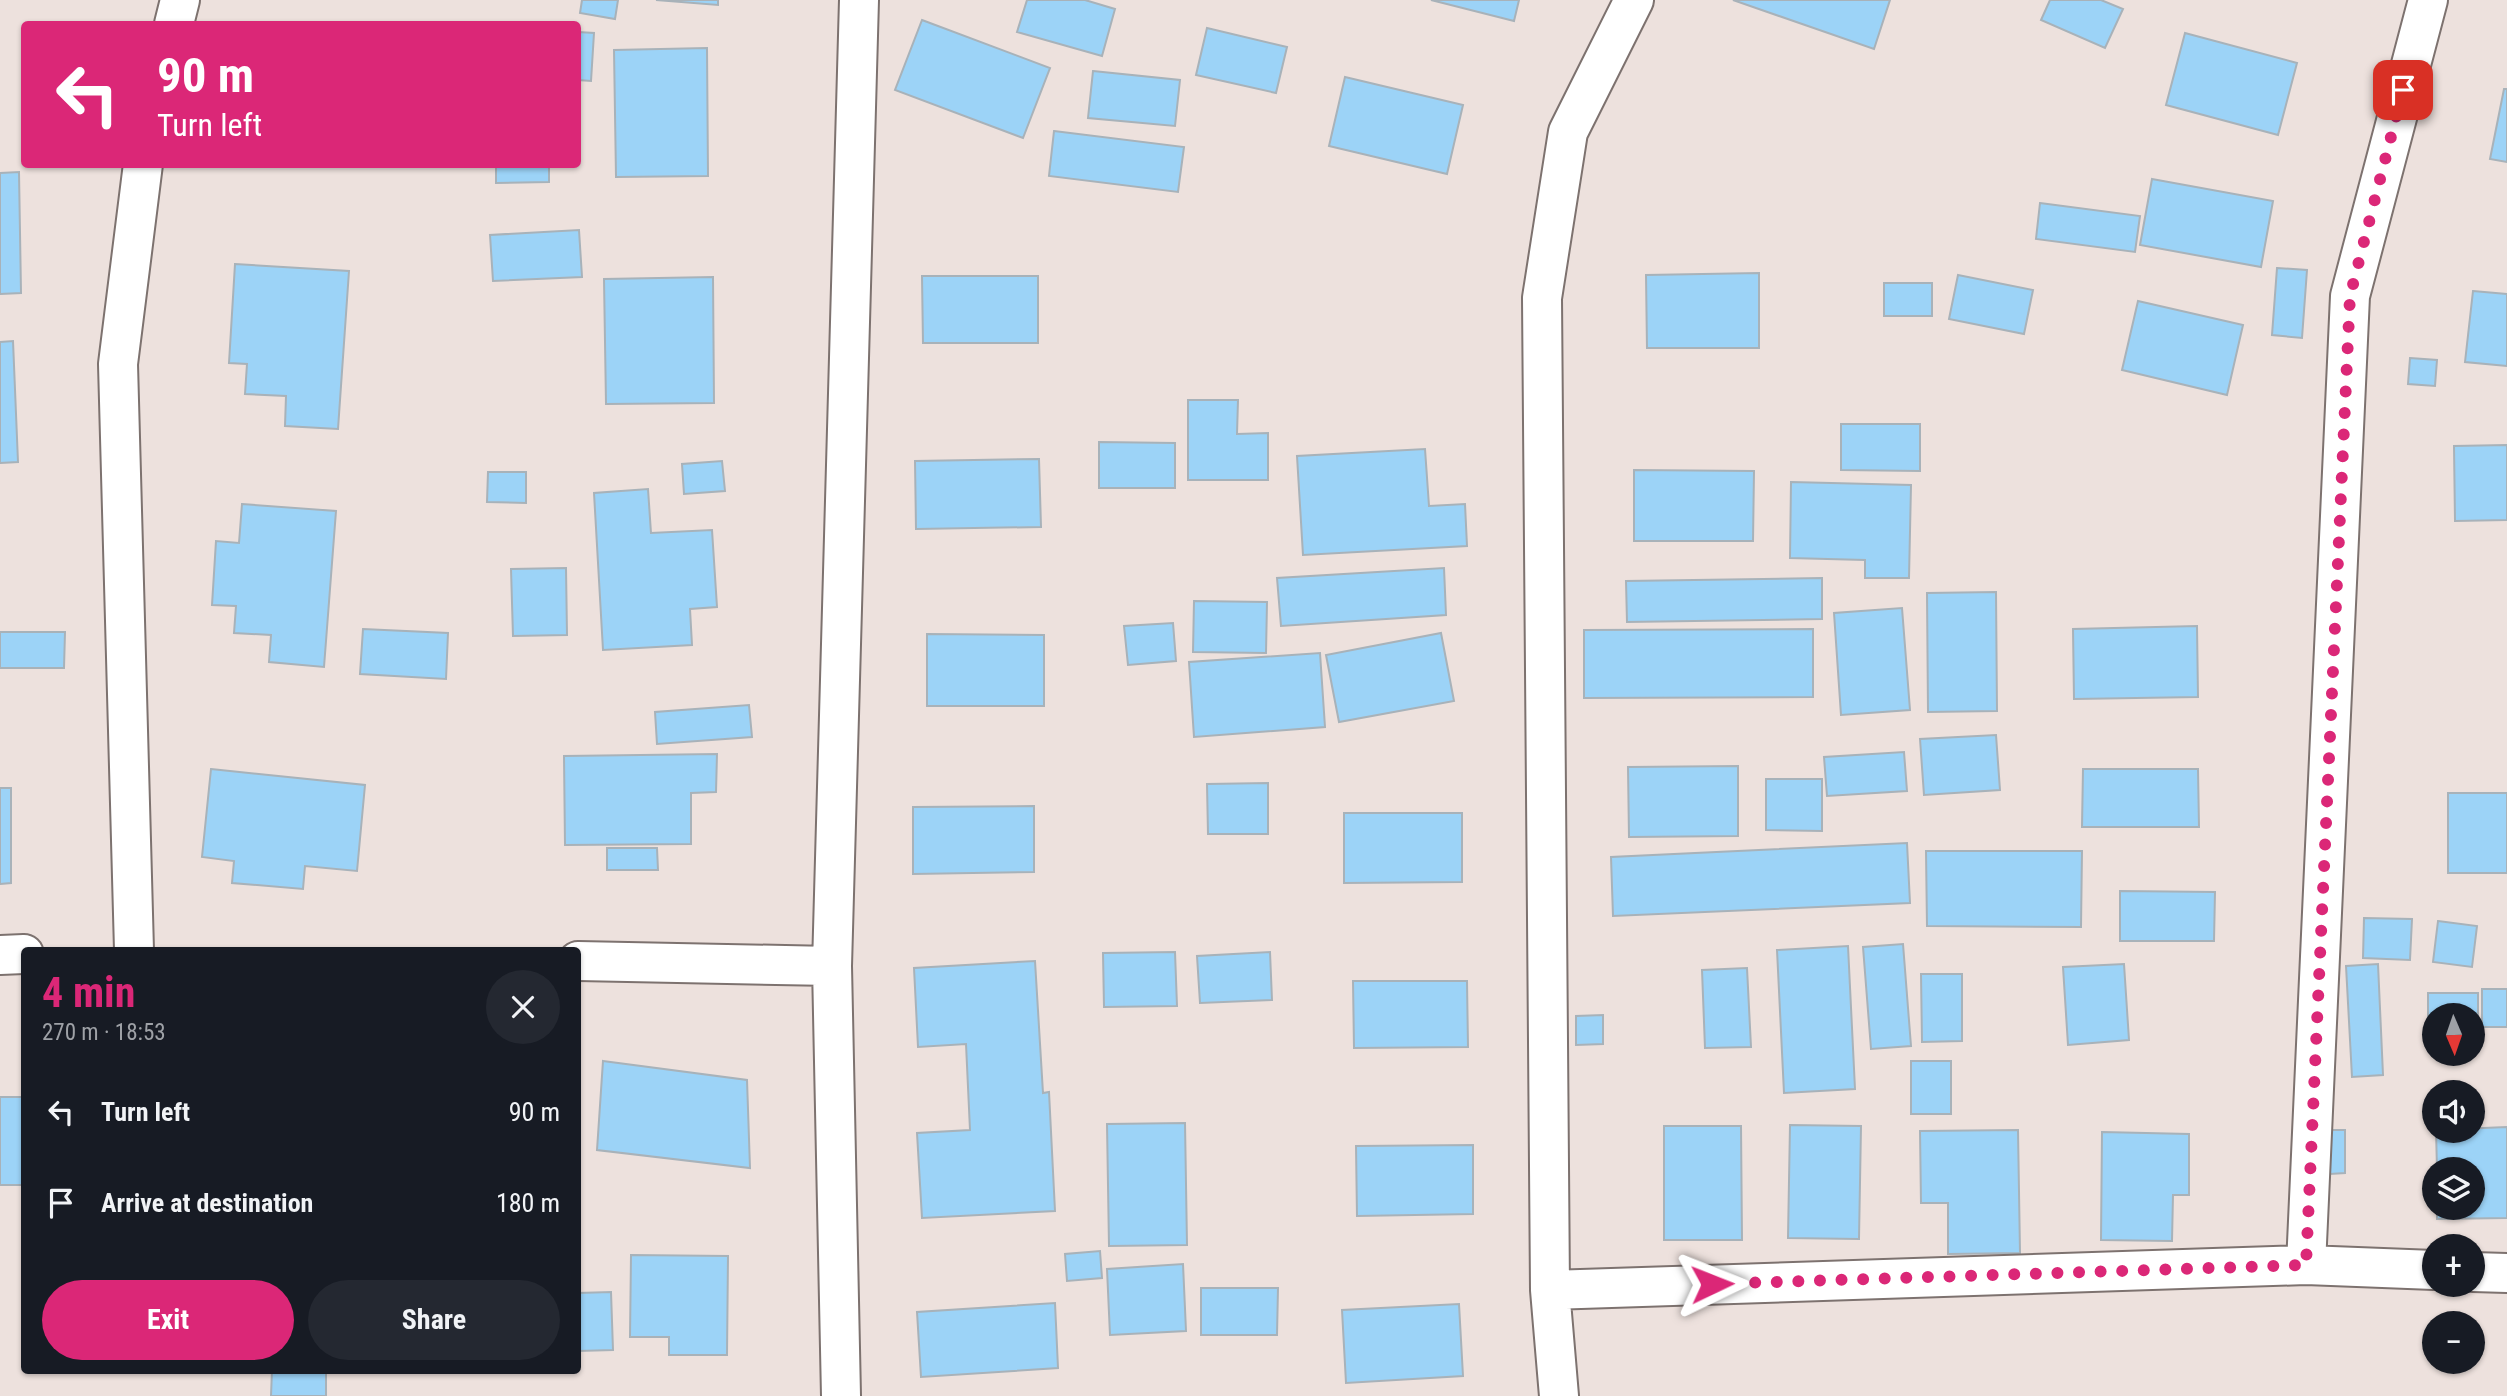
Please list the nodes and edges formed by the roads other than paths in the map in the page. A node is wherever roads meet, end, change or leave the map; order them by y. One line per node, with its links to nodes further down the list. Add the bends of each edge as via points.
1 (180, 0): 5 (street)
2 (859, 0): 11 (street)
3 (1634, 0): 16 (street, via 1568,132 1542,298)
4 (2428, 0): 12 (street, via 2350,296)
5 (175, 21)
6 (142, 168): 7 (street, via 118,364)
7 (134, 947)
8 (21, 954): 9 (street)
9 (0, 955)
10 (581, 961): 11 (street)
11 (832, 966): 17 (street)
12 (2306, 1265): 13 (street); 16 (street)
13 (2422, 1270)
14 (2485, 1272): 15 (street)
15 (2507, 1273)
16 (1550, 1290): 18 (street)
17 (841, 1396)
18 (1559, 1396)

